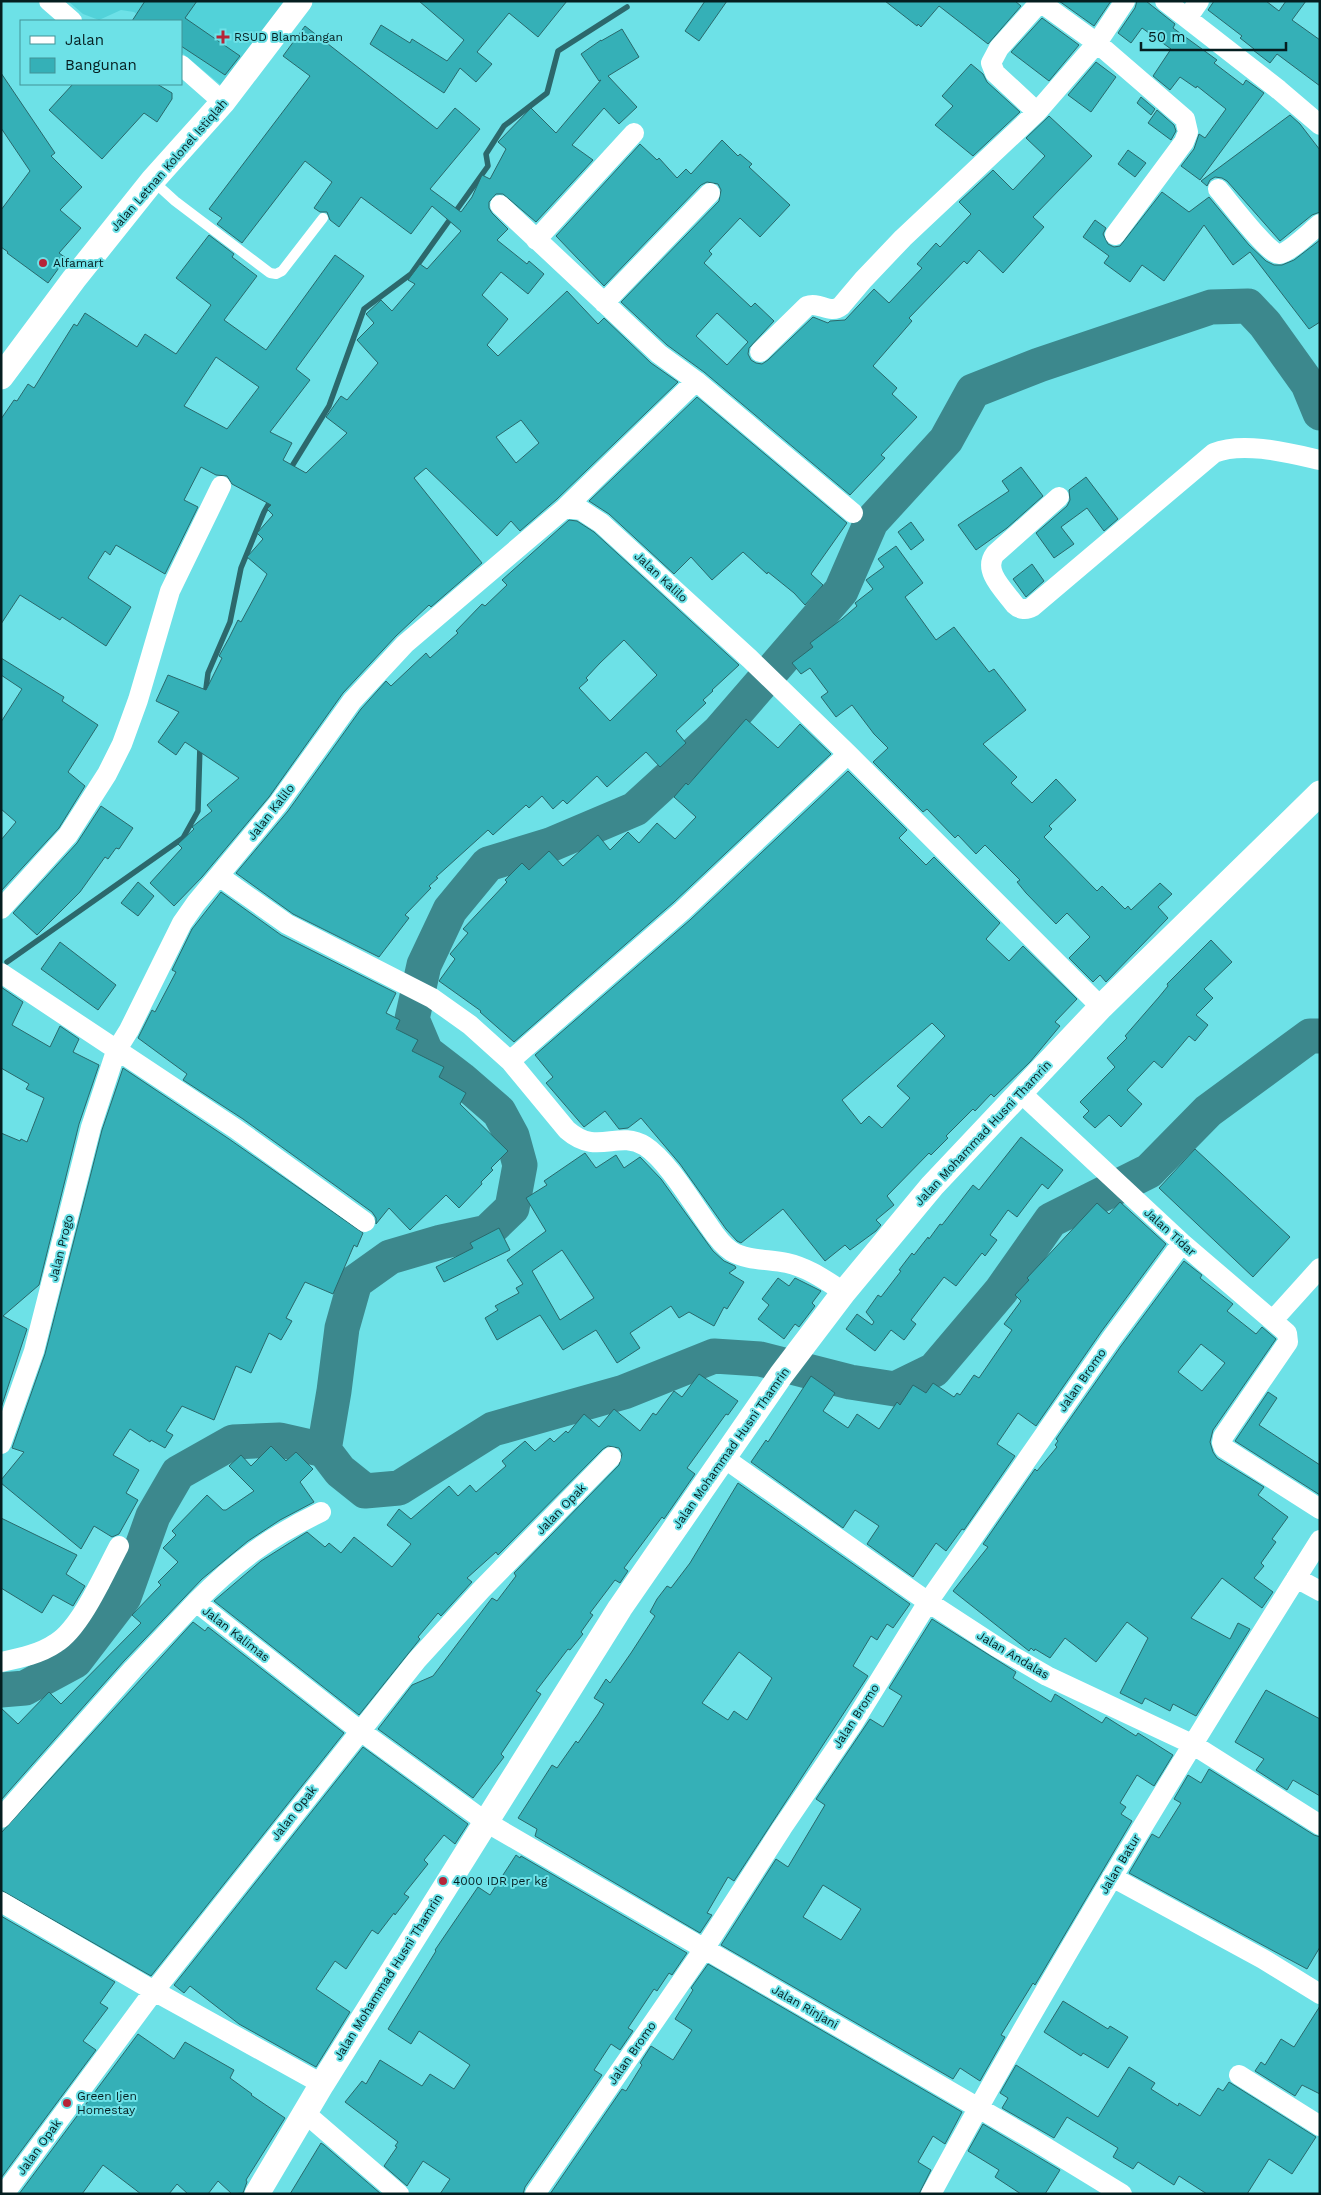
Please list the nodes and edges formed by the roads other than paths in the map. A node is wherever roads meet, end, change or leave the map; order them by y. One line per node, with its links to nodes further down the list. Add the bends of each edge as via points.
1 (49, 1): 7 (street)
2 (300, 1): 10 (street, Jalan Letnan Kolonel Istiqlah)
3 (1125, 1): 8 (street)
4 (1165, 1): 6 (street)
5 (1040, 2): 8 (street); 11 (street, via 999,48 991,63 994,73)
6 (1193, 9): 12 (street)
7 (71, 20)
8 (1097, 43): 11 (street); 20 (street, via 1182,115 1187,128 1184,142)
9 (182, 66): 10 (street)
10 (224, 102): 14 (street, Jalan Letnan Kolonel Istiqlah)
11 (1037, 112): 23 (street, via 904,238 841,306 832,310 813,304 807,306)
12 (1320, 125)
13 (634, 133): 21 (street)
14 (153, 180): 18 (lane, via 270,273 282,271); 24 (street, Jalan Letnan Kolonel Istiqlah)
15 (1218, 189): 19 (street, via 1274,253 1284,252)
16 (710, 193): 22 (street)
17 (500, 205): 21 (street)
18 (323, 218)
19 (1320, 224)
20 (1116, 235)
21 (536, 240): 22 (street)
22 (604, 303): 25 (street, via 663,357)
23 (760, 352)
24 (1, 377)
25 (696, 381): 29 (street, Jalan Kalilo); 30 (street)
26 (1320, 460): 28 (street, via 1251,448 1224,449 1214,453 1032,607 1019,608 991,571 990,562)
27 (221, 486): 34 (street, via 170,591 138,700 107,774 68,834)
28 (1059, 497)
29 (565, 508): 31 (street, Jalan Kalilo, via 581,510 601,523); 33 (street, Jalan Kalilo, via 405,644 359,694 278,804)
30 (852, 513)
31 (848, 754): 36 (street, Jalan Kalilo); 38 (street, via 682,911)
32 (1320, 793): 36 (street, Jalan Mohammad Husni Thamrin)
33 (219, 876): 37 (street, Jalan Kalilo, via 182,923 130,1030); 38 (street, via 286,924 432,998 484,1036)
34 (1, 909)
35 (1, 972): 37 (street)
36 (1101, 1007): 39 (street, Jalan Mohammad Husni Thamrin)
37 (116, 1051): 40 (street, via 236,1130); 45 (street, Jalan Progo, via 91,1127 34,1350)
38 (510, 1061): 43 (street, via 576,1138 591,1144 637,1142 650,1150 730,1251 809,1270)
39 (1020, 1092): 41 (street, Jalan Tidar); 43 (street, Jalan Mohammad Husni Thamrin, via 932,1186)
40 (365, 1222)
41 (1182, 1243): 44 (street, Jalan Tidar); 55 (street, Jalan Bromo, via 1105,1346)
42 (1320, 1268): 44 (street)
43 (844, 1292): 47 (street, Jalan Mohammad Husni Thamrin)
44 (1273, 1320): 48 (street, Jalan Tidar, via 1287,1333 1288,1342 1222,1443 1224,1448)
45 (1, 1444)
46 (612, 1456): 57 (street, Jalan Opak, via 436,1639)
47 (724, 1458): 55 (street, Jalan Andalas); 60 (street, Jalan Mohammad Husni Thamrin, via 620,1608)
48 (1320, 1509)
49 (322, 1512): 54 (street, via 282,1532 244,1557)
50 (1320, 1540): 52 (street, Jalan Batur)
51 (119, 1546): 56 (street, via 89,1602 61,1640 40,1652)
52 (1296, 1578): 53 (street); 58 (street, Jalan Batur)
53 (1320, 1591)
54 (196, 1602): 57 (street, Jalan Kalimas); 59 (street, Jalan Kalimas)
55 (928, 1602): 58 (street, Jalan Andalas, via 1047,1676); 64 (street, Jalan Bromo, via 852,1725)
56 (1, 1662)
57 (359, 1730): 60 (street, Jalan Kalimas); 65 (street, Jalan Opak)
58 (1192, 1744): 61 (street, Jalan Andalas); 62 (street, Jalan Batur)
59 (1, 1818)
60 (486, 1822): 64 (street, Jalan Rinjani); 68 (street, Jalan Mohammad Husni Thamrin)
61 (1320, 1825)
62 (1112, 1877): 66 (street, via 1263,1959); 69 (street, Jalan Batur)
63 (1, 1902): 65 (street)
64 (704, 1949): 69 (street, Jalan Rinjani); 75 (street, Jalan Bromo)
65 (154, 1991): 68 (street); 72 (street, Jalan Opak)
66 (1320, 1994)
67 (1239, 2075): 71 (street)
68 (322, 2084): 70 (street, Jalan Mohammad Husni Thamrin)
69 (977, 2108): 76 (street, Jalan Batur); 77 (street, Jalan Rinjani)
70 (305, 2113): 73 (street, Jalan Mohammad Husni Thamrin); 74 (street)
71 (1320, 2126)
72 (4, 2194)
73 (257, 2194)
74 (399, 2194)
75 (536, 2194)
76 (931, 2194)
77 (1122, 2194)

